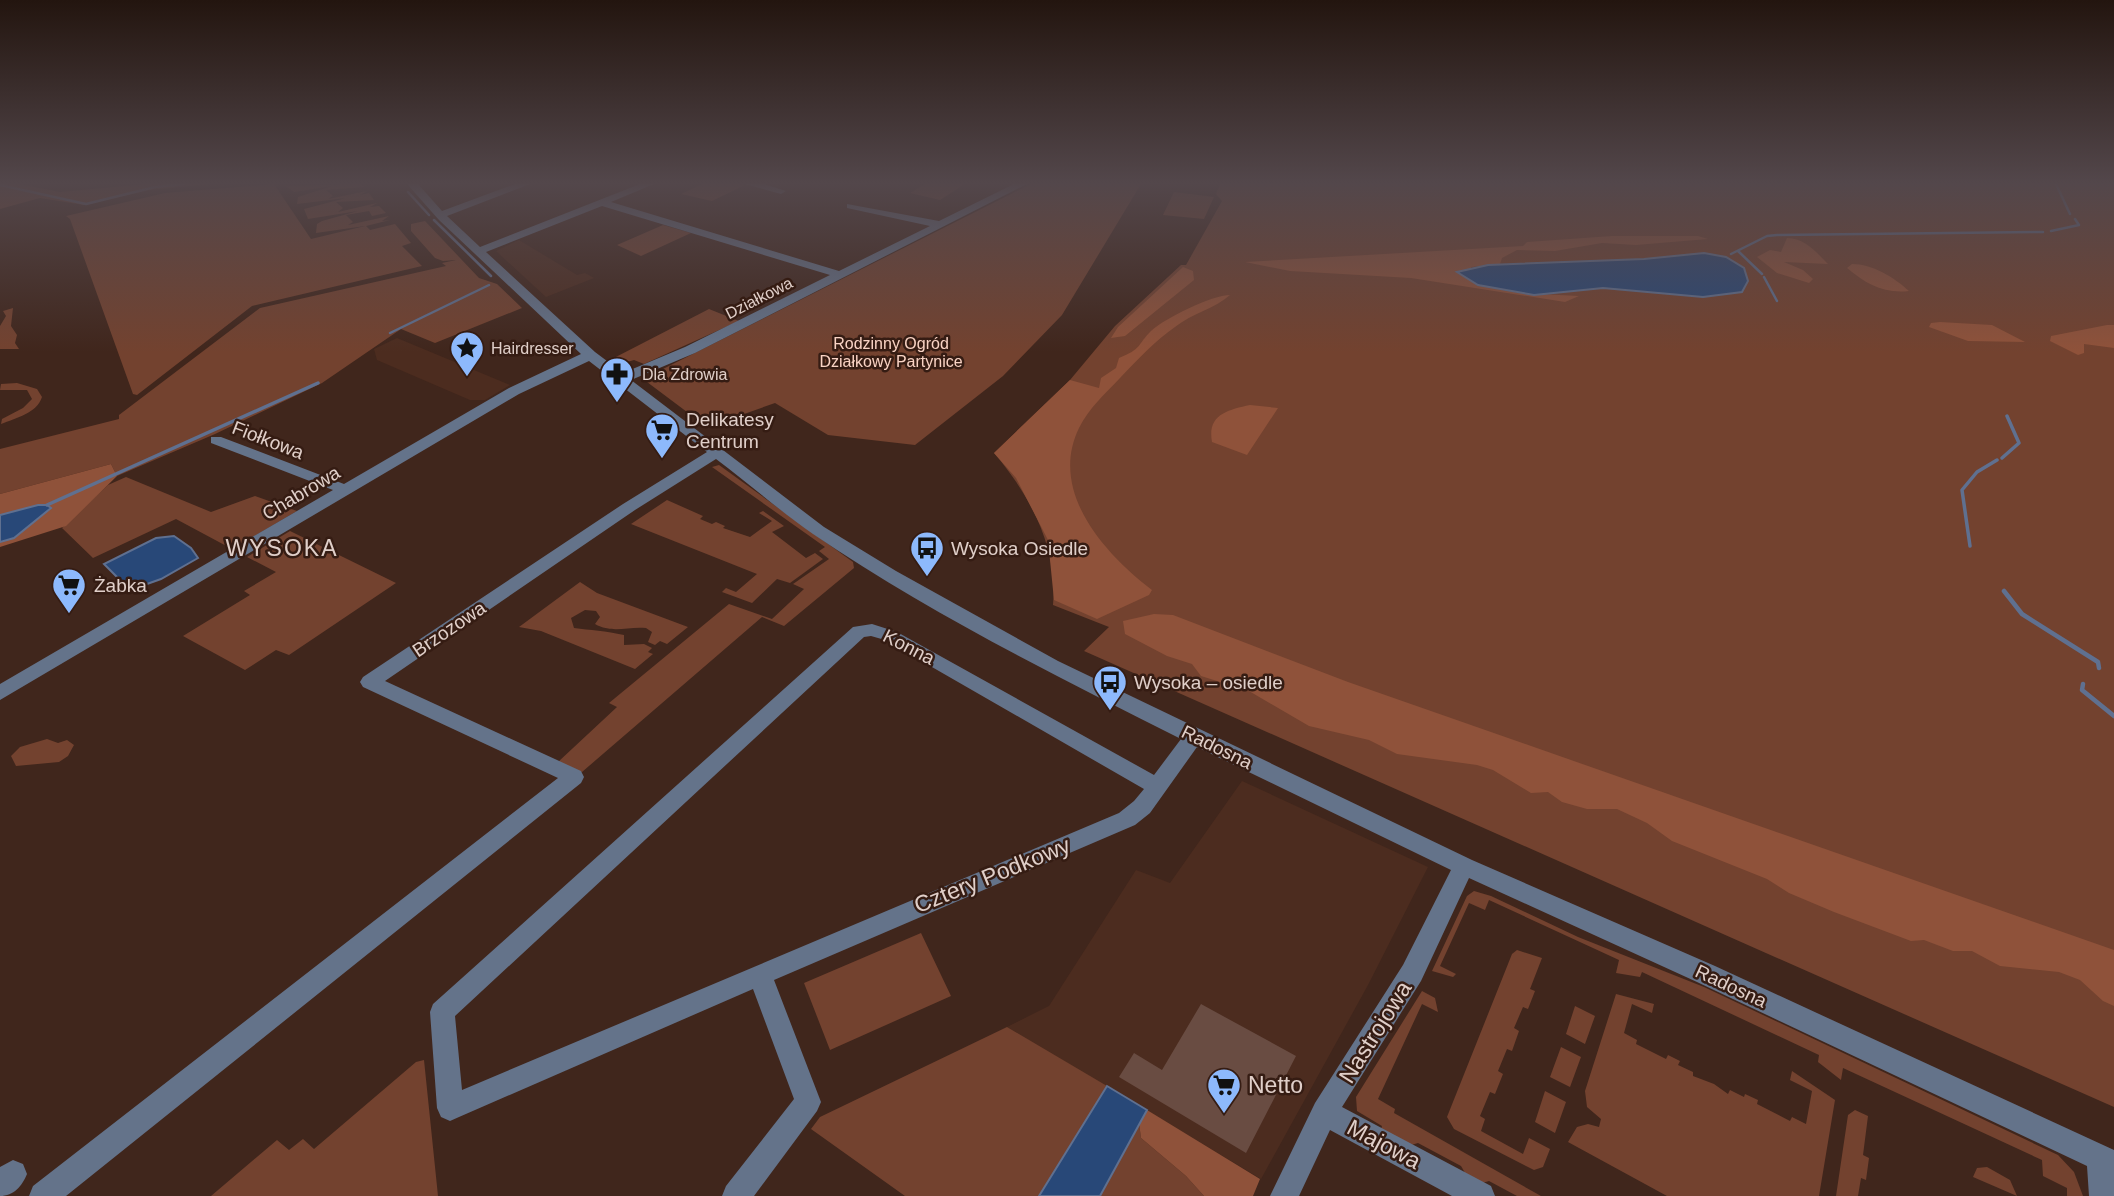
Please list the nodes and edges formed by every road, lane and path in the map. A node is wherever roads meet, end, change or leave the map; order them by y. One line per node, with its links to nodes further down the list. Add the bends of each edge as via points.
1 (467, 240): 5 (street, Radosna)
2 (508, 240): 5 (street)
3 (724, 240): 6 (street)
4 (911, 240): 6 (street, Działkowa)
5 (479, 251): 7 (street, Radosna)
6 (841, 275): 8 (street, Działkowa, via 690,351)
7 (590, 355): 8 (street, Radosna); 11 (street, Chabrowa, via 510,393)
8 (621, 379): 10 (street, Radosna)
9 (216, 440): 11 (street, Fiołkowa)
10 (716, 453): 13 (street, Radosna, via 861,558 1051,666); 20 (street, Brzozowa, via 370,682 574,777)
11 (346, 490): 12 (street, Chabrowa)
12 (0, 693)
13 (1194, 736): 14 (street, Cztery Podkowy); 15 (street, Radosna)
14 (1156, 786): 16 (street, Cztery Podkowy, via 1127,819); 17 (street, Konna, via 900,640 872,630 859,631 442,1012)
15 (1464, 866): 18 (street, Nastrojowa, via 1412,973); 19 (street, Radosna)
16 (760, 975): 17 (street, Cztery Podkowy); 21 (street, via 808,1102)
17 (450, 1108)
18 (1324, 1112): 22 (street, Nastrojowa); 23 (street, Majowa)
19 (2107, 1161): 24 (street)
20 (43, 1196)
21 (736, 1196)
22 (1284, 1196)
23 (1481, 1196)
24 (2103, 1196)

